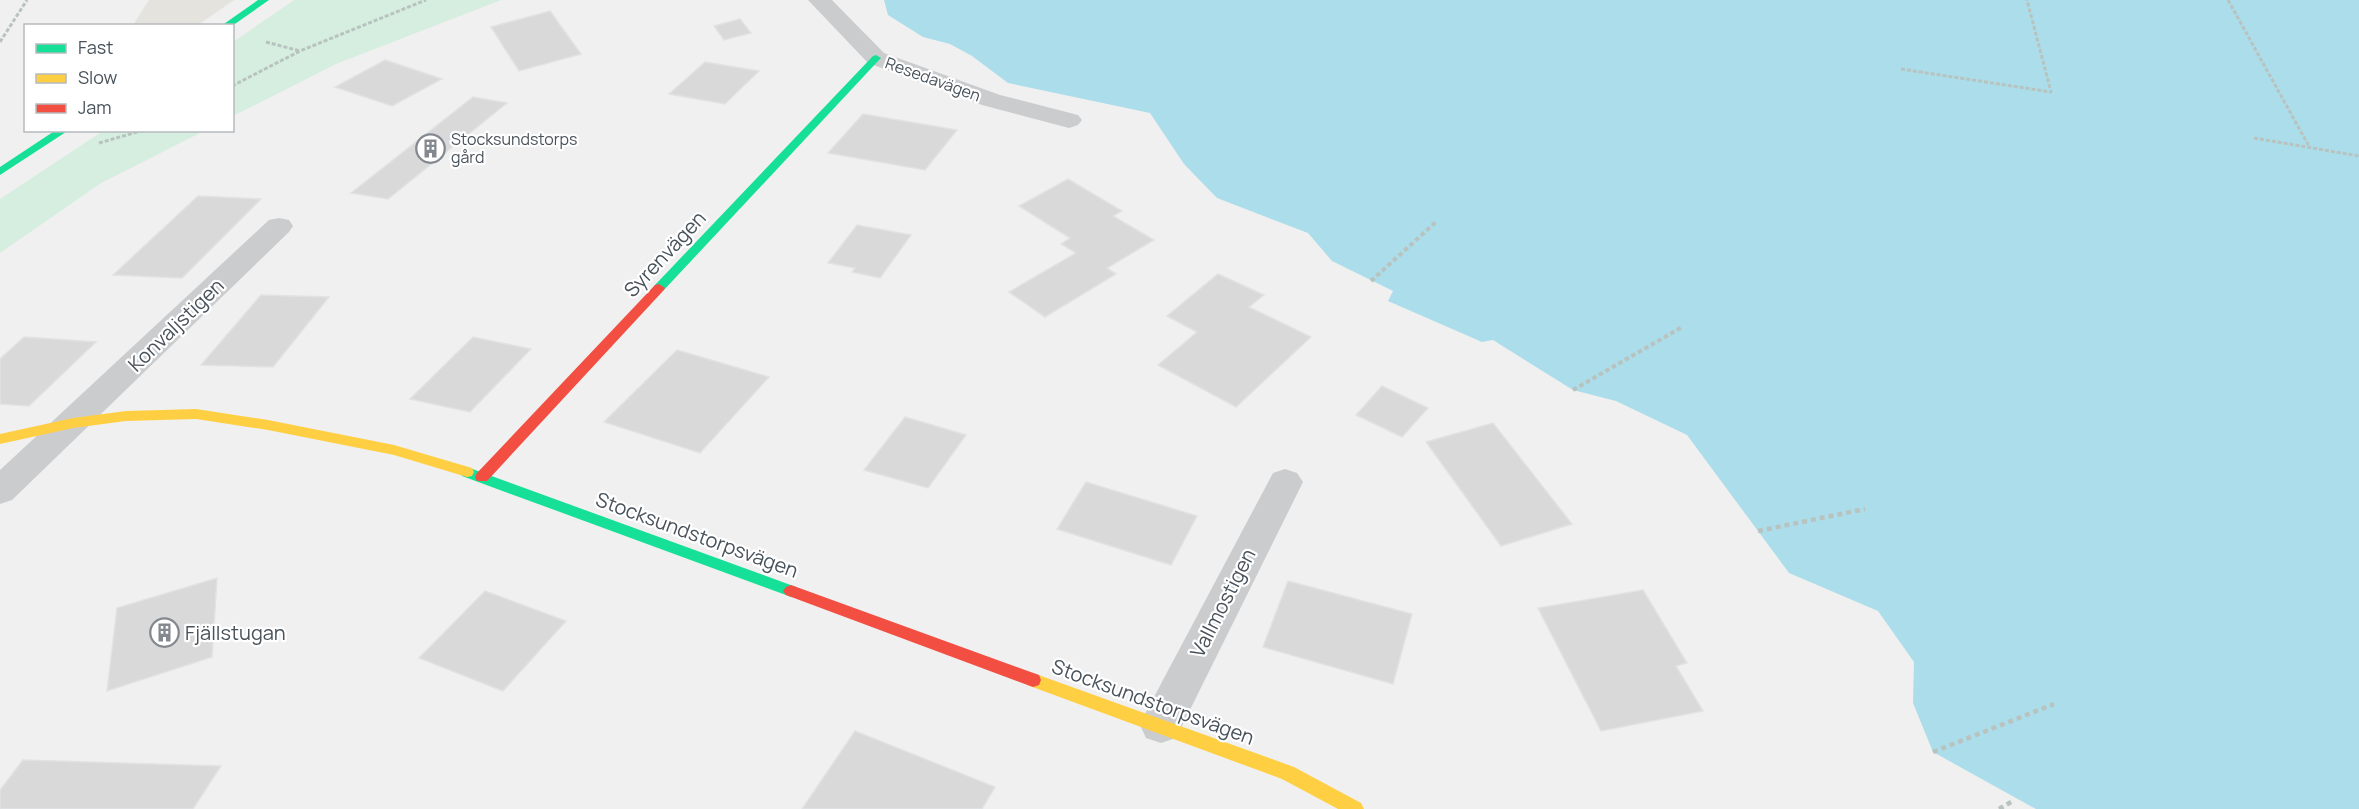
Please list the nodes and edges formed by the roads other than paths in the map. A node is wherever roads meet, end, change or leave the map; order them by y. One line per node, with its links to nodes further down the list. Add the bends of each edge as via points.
1 (264, 0): 3 (street)
2 (819, 0): 4 (street, Resedavägen)
3 (228, 24)
4 (876, 58): 5 (street, Resedavägen, via 991,100); 11 (street, Syrenvägen)
5 (1069, 120)
6 (61, 132): 7 (street)
7 (0, 172)
8 (279, 226): 9 (street, Konvaljstigen)
9 (73, 423): 10 (street, Stocksundstorpsvägen); 11 (street, Stocksundstorpsvägen, via 126,416 196,414 394,450); 13 (street, Konvaljstigen)
10 (0, 439)
11 (482, 477): 14 (street, Stocksundstorpsvägen)
12 (1285, 482): 14 (street, Vallmostigen)
13 (0, 491)
14 (1161, 725): 15 (street, Stocksundstorpsvägen, via 1288,773)
15 (1354, 809)

